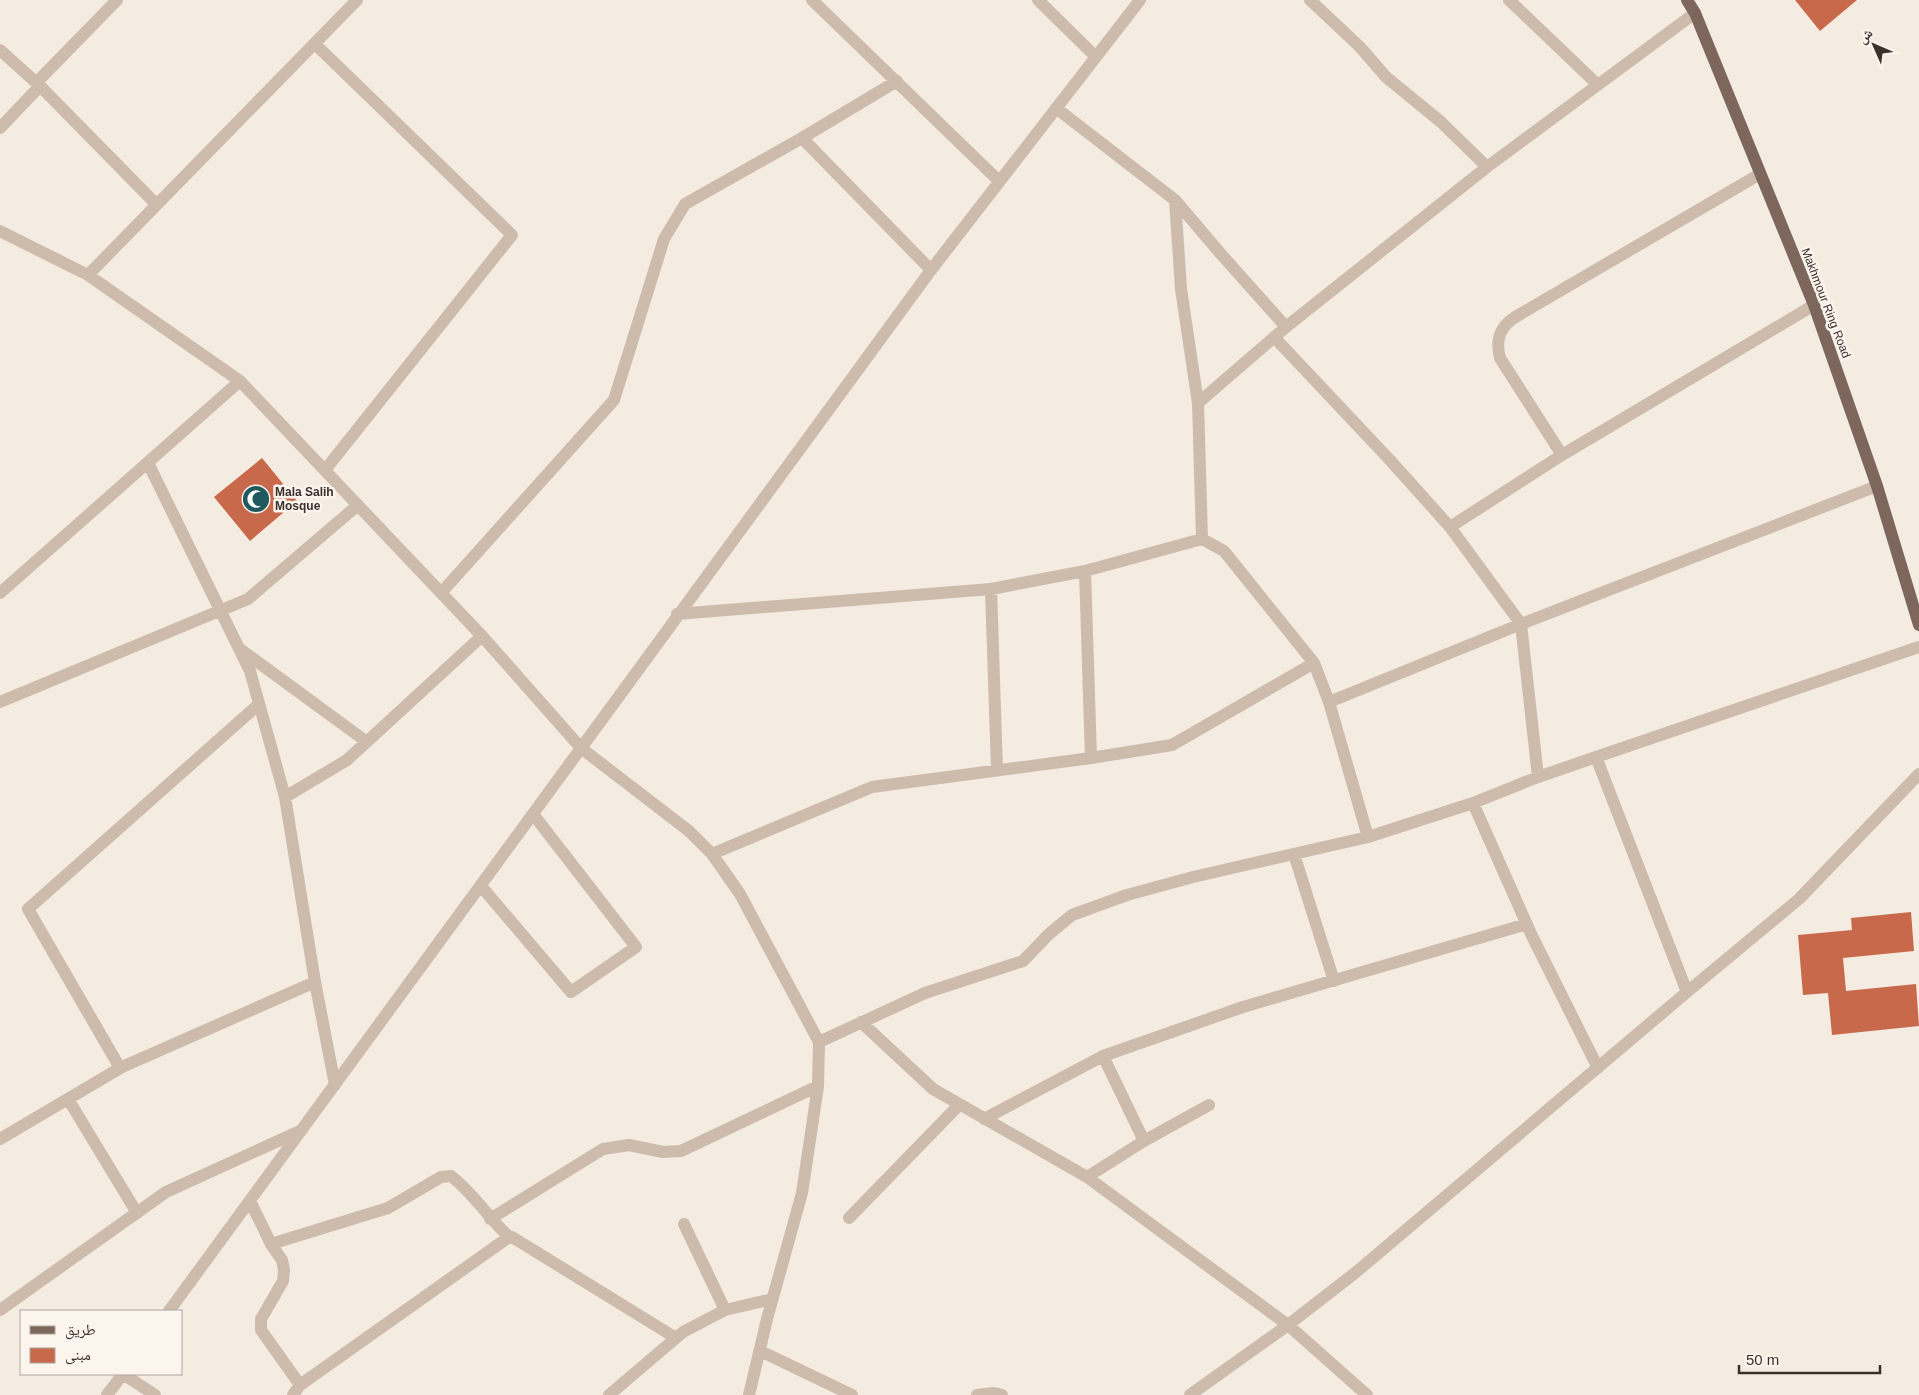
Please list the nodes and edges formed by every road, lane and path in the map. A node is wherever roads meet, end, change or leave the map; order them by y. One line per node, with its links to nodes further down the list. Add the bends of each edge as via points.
1 (117, 0): 14 (street)
2 (357, 0): 10 (street)
3 (812, 0): 13 (street)
4 (1038, 0): 12 (street)
5 (1140, 0): 12 (street)
6 (1310, 0): 19 (street, via 1360,47 1386,77)
7 (1508, 0): 15 (street)
8 (1687, 0): 9 (main road, Makhmour Ring Road)
9 (1694, 13): 15 (street); 20 (main road, Makhmour Ring Road)
10 (315, 44): 23 (street); 34 (street, via 512,235)
11 (0, 50): 14 (street)
12 (1096, 57): 16 (street)
13 (896, 82): 18 (street); 21 (street)
14 (38, 84): 17 (street); 23 (street)
15 (1598, 85): 19 (street)
16 (1056, 108): 21 (street); 22 (street)
17 (0, 128)
18 (802, 138): 25 (street); 42 (street, via 685,204 664,239 614,400)
19 (1487, 167): 28 (street)
20 (1760, 174): 27 (main road, Makhmour Ring Road); 32 (street, via 1508,321 1502,328 1497,348 1500,358)
21 (999, 182): 25 (street)
22 (1175, 200): 28 (street); 31 (street, via 1181,289)
23 (156, 204): 26 (street)
24 (0, 231): 26 (street)
25 (931, 270): 44 (street)
26 (88, 275): 30 (street)
27 (1814, 305): 32 (street); 35 (main road, Makhmour Ring Road)
28 (1286, 326): 29 (street)
29 (1274, 337): 31 (street); 37 (street)
30 (240, 381): 33 (street); 34 (street)
31 (1198, 403): 38 (street)
32 (1562, 456): 37 (street)
33 (148, 463): 41 (street); 43 (street)
34 (324, 470): 36 (street)
35 (1878, 486): 45 (street); 46 (main road, Makhmour Ring Road)
36 (358, 505): 42 (street); 43 (street, via 248,599)
37 (1450, 527): 45 (street)
38 (1202, 539): 39 (street); 50 (street, via 1224,551)
39 (1085, 571): 40 (street); 57 (street)
40 (990, 589): 44 (street); 58 (street)
41 (0, 593)
42 (442, 593): 47 (street)
43 (221, 610): 48 (street); 51 (street)
44 (678, 614): 55 (street)
45 (1521, 624): 52 (street); 60 (street)
46 (1919, 624)
47 (482, 636): 54 (street); 55 (street)
48 (239, 648): 53 (street, via 250,671); 54 (street)
49 (1919, 648): 56 (street)
50 (1314, 663): 52 (street); 57 (street, via 1172,745)
51 (0, 702)
52 (1329, 702): 64 (street)
53 (259, 704): 61 (street); 75 (street, via 28,909)
54 (367, 742): 61 (street, via 347,760)
55 (581, 748): 63 (street); 65 (street, via 689,831)
56 (1596, 757): 60 (street); 71 (street)
57 (1091, 758): 58 (street)
58 (997, 770): 65 (street, via 872,787)
59 (1919, 774): 71 (street, via 1799,899)
60 (1538, 778): 62 (street)
61 (285, 797): 70 (street)
62 (1473, 803): 64 (street); 68 (street)
63 (533, 814): 67 (street); 67 (street, via 636,947 572,992)
64 (1368, 837): 66 (street)
65 (712, 854): 73 (street, via 740,894)
66 (1294, 854): 69 (street); 72 (street, via 1126,895 1072,915 1022,961 925,993)
67 (480, 886): 77 (street)
68 (1527, 924): 69 (street); 76 (street)
69 (1334, 981): 74 (street, via 1243,1007)
70 (315, 982): 75 (street); 77 (street)
71 (1687, 992): 76 (street)
72 (861, 1022): 73 (street); 80 (street, via 934,1088)
73 (819, 1042): 78 (street)
74 (1103, 1056): 82 (street); 85 (street)
75 (120, 1068): 79 (street)
76 (1598, 1068): 98 (street, via 1354,1273)
77 (335, 1086): 83 (street)
78 (818, 1086): 90 (street, via 680,1151 663,1152 629,1145 603,1149); 94 (street, via 802,1193)
79 (68, 1099): 84 (street); 88 (street)
80 (960, 1105): 82 (street); 89 (street)
81 (1209, 1105): 85 (street)
82 (984, 1119): 86 (street)
83 (302, 1130): 87 (street); 88 (street, via 166,1192)
84 (0, 1139)
85 (1144, 1141): 86 (street)
86 (1087, 1177): 98 (street)
87 (250, 1201): 93 (street); 96 (street)
88 (137, 1213): 95 (street)
89 (849, 1218)
90 (490, 1219): 92 (street); 93 (street, via 458,1182 450,1176 441,1177 388,1208)
91 (684, 1224): 97 (street)
92 (509, 1237): 99 (street); 103 (street)
93 (270, 1244): 103 (street, via 282,1260 283,1281 261,1319 261,1330)
94 (772, 1300): 97 (street); 100 (street)
95 (0, 1310)
96 (170, 1310)
97 (725, 1310): 99 (street)
98 (1288, 1324): 111 (street); 112 (street)
99 (676, 1338): 106 (street)
100 (760, 1351): 107 (street); 108 (street)
101 (122, 1375): 104 (street)
102 (125, 1375): 105 (street)
103 (297, 1390)
104 (108, 1395)
105 (155, 1395)
106 (609, 1395)
107 (750, 1395)
108 (852, 1395)
109 (977, 1395): 110 (street)
110 (1002, 1395)
111 (1190, 1395)
112 (1367, 1395)

